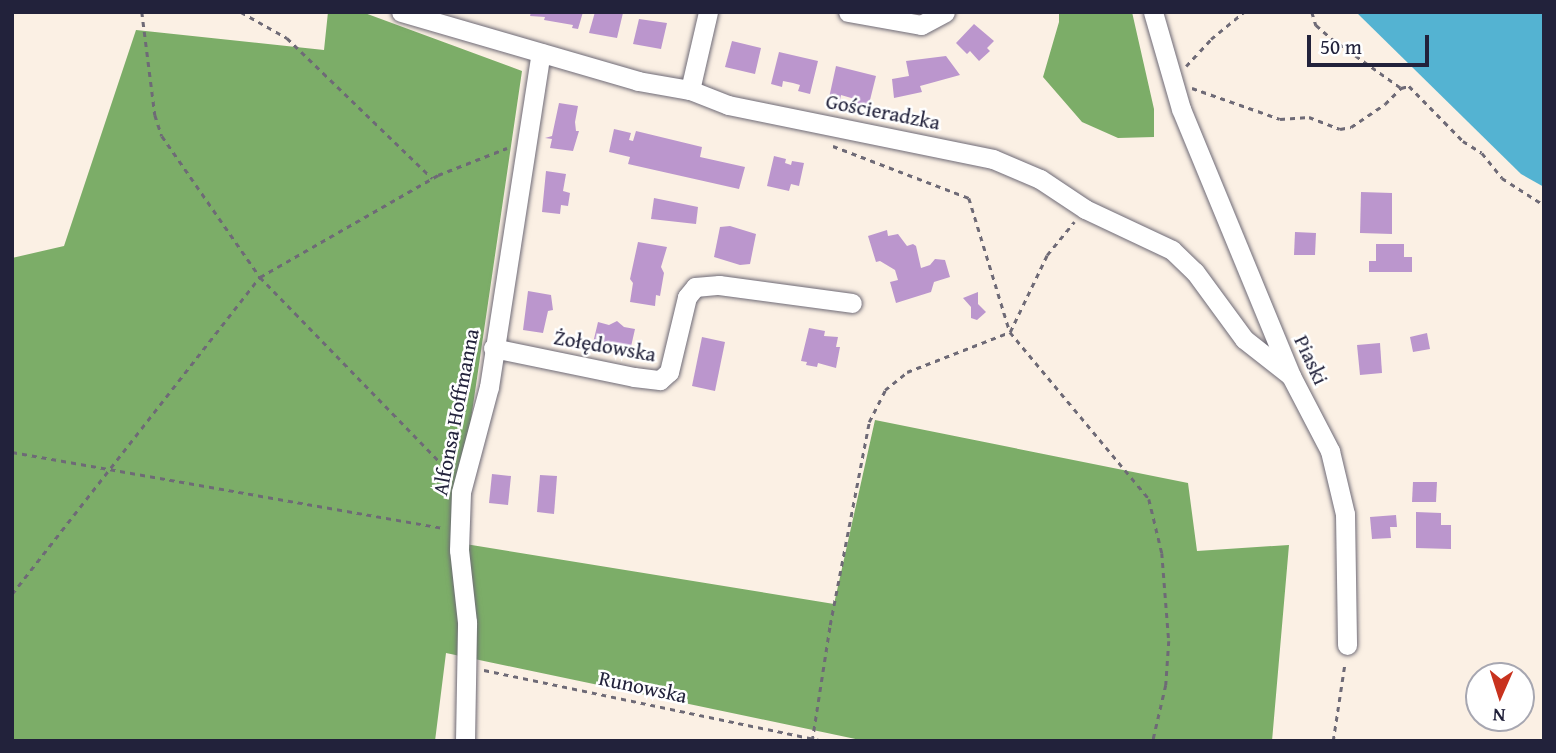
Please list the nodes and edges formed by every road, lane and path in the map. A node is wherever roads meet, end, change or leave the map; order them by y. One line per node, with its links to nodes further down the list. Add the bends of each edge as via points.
1 (142, 12): 19 (path, via 155,115 162,136)
2 (242, 12): 16 (path, via 287,38)
3 (708, 12): 13 (street)
4 (848, 12): 5 (street, via 921,25)
5 (945, 12)
6 (1153, 12): 11 (street, Piaski)
7 (1244, 12): 11 (path)
8 (1312, 12): 12 (path, via 1316,25 1331,38)
9 (408, 13): 10 (street, Gościeradzka)
10 (541, 53): 13 (street, Gościeradzka, via 638,81); 14 (street, Alfonsa Hoffmanna)
11 (1172, 81): 12 (path, via 1280,119 1309,117 1340,129 1351,128); 23 (street, Piaski)
12 (1401, 88): 17 (path, via 1409,86 1463,141 1482,153 1502,178)
13 (690, 90): 18 (street, Gościeradzka, via 727,105 993,159 1040,179)
14 (526, 141): 16 (path); 22 (street, Alfonsa Hoffmanna)
15 (828, 144): 21 (path, via 969,198)
16 (432, 178): 19 (path)
17 (1544, 205)
18 (1085, 209): 21 (path, via 1047,255); 23 (street, Gościeradzka, via 1172,250 1195,272 1244,339)
19 (260, 277): 25 (path); 26 (path)
20 (852, 303): 22 (street, Żołędowska, via 719,285 695,287 687,296 669,372 660,380)
21 (1010, 332): 31 (path, via 907,372 885,390 869,422); 34 (path, via 1149,499 1162,553 1170,641)
22 (493, 348): 26 (street, Alfonsa Hoffmanna, via 489,387)
23 (1291, 376): 29 (street, Piaski, via 1330,451 1345,514)
24 (12, 453): 25 (path)
25 (111, 469): 27 (path); 28 (path)
26 (463, 485): 27 (street, Alfonsa Hoffmanna)
27 (459, 531): 30 (street, Alfonsa Hoffmanna)
28 (12, 594)
29 (1348, 645): 35 (path)
30 (468, 667): 31 (path, Runowska); 32 (street, Alfonsa Hoffmanna)
31 (812, 739): 33 (path, Runowska)
32 (466, 741)
33 (823, 741)
34 (1153, 741)
35 (1334, 741)

